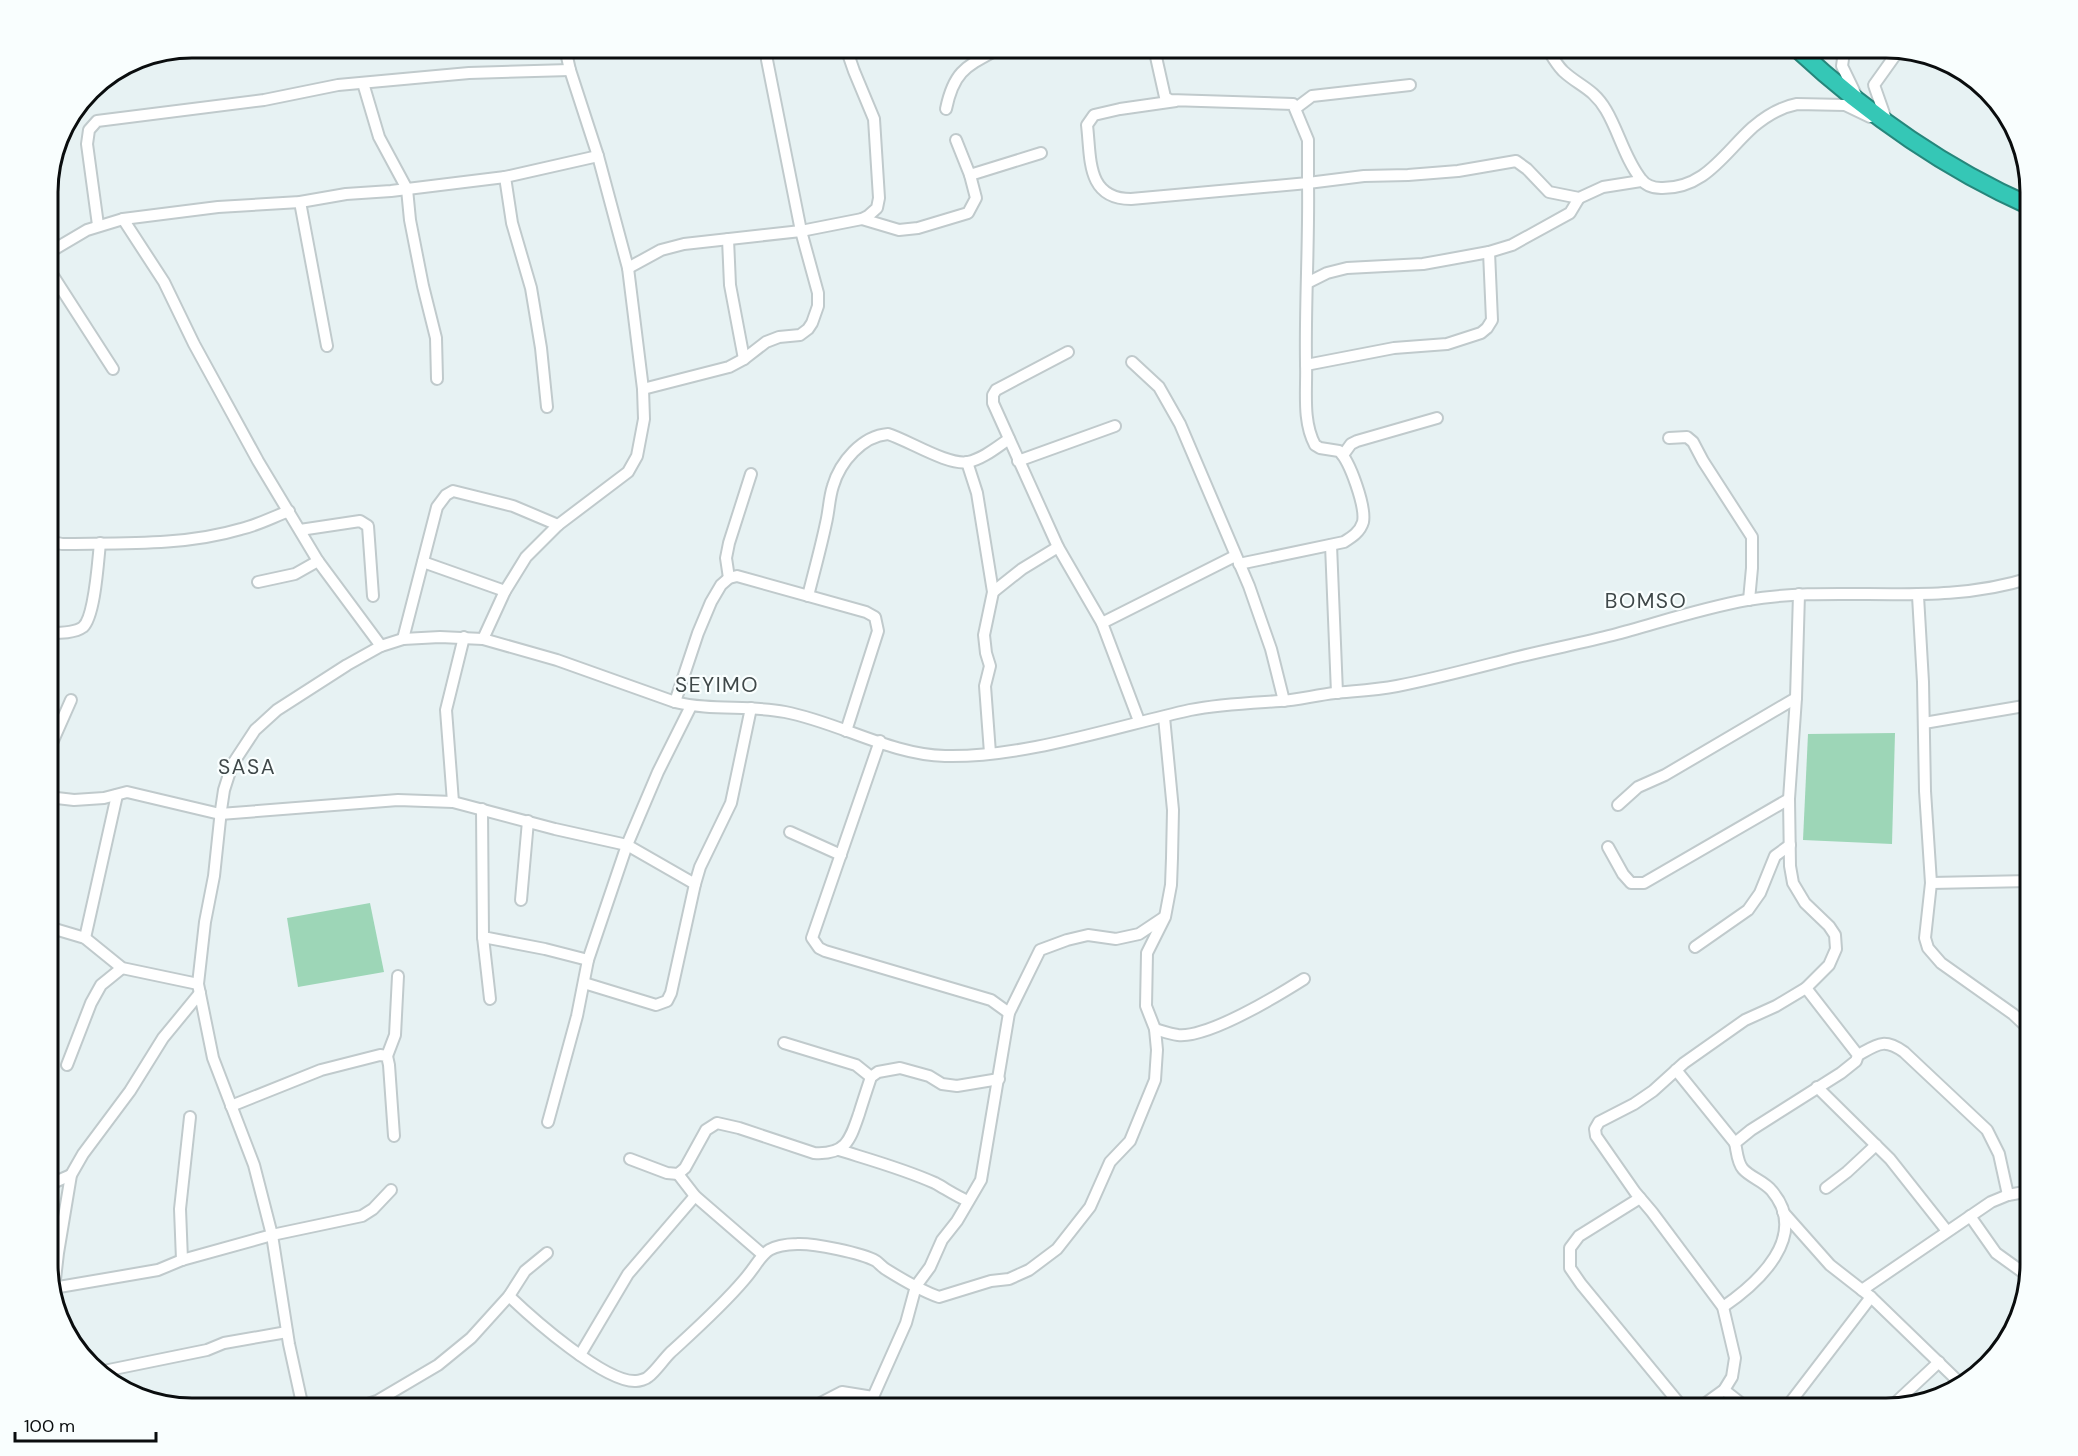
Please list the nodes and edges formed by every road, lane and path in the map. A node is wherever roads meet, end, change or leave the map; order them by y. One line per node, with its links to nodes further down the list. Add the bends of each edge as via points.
1 (1156, 58): 13 (street, via 1165,97)
2 (1554, 58): 23 (street, via 1607,111)
3 (1808, 58): 14 (highway)
4 (1843, 58): 14 (street, via 1842,66)
5 (567, 59): 10 (street)
6 (850, 59): 30 (street, via 874,118 877,143 879,198 877,208)
7 (982, 59): 16 (street, via 961,71 950,88)
8 (1893, 59): 17 (street, via 1874,85)
9 (768, 60): 32 (street)
10 (570, 70): 11 (street); 20 (street)
11 (363, 82): 25 (street, via 380,137); 31 (street, via 264,100 97,121 89,130 87,144)
12 (1410, 85): 15 (street, via 1312,96)
13 (1176, 101): 15 (street, via 1289,103); 24 (street, via 1094,115 1087,125 1094,179 1105,193 1131,199)
14 (1860, 102): 17 (highway)
15 (1296, 108): 24 (street, via 1308,140)
16 (946, 109)
17 (1892, 126): 23 (street, via 1845,105 1797,104 1754,127 1701,178 1665,188); 27 (highway, via 1947,162)
18 (956, 140): 21 (street)
19 (1041, 153): 21 (street)
20 (598, 156): 22 (street); 36 (street)
21 (970, 175): 30 (street, via 976,198 968,213 899,230)
22 (505, 177): 25 (street); 47 (street, via 512,223 531,288)
23 (1641, 181): 26 (street, via 1604,187)
24 (1308, 183): 26 (street, via 1458,171 1516,161 1549,192); 37 (street)
25 (407, 189): 28 (street); 45 (street, via 414,242 436,338)
26 (1579, 198): 35 (street, via 1570,213 1512,245)
27 (2020, 201)
28 (300, 202): 29 (street); 39 (street)
29 (123, 219): 31 (street); 56 (street, via 164,282 194,344)
30 (862, 219): 32 (street)
31 (98, 225): 34 (street)
32 (801, 231): 33 (street); 41 (street, via 818,293 812,323 800,334 766,342)
33 (728, 239): 36 (street, via 661,250); 41 (street, via 730,285)
34 (59, 247)
35 (1489, 252): 37 (street, via 1423,264 1347,268); 43 (street, via 1492,320 1481,333 1447,344 1394,348)
36 (628, 268): 46 (street)
37 (1307, 282): 43 (street)
38 (59, 285): 44 (street)
39 (327, 346)
40 (1068, 352): 51 (street, via 996,390 993,403)
41 (744, 359): 46 (street, via 710,373)
42 (1132, 362): 63 (street, via 1159,387 1180,424)
43 (1306, 365): 52 (street, via 1307,417 1313,440 1320,448)
44 (113, 369)
45 (437, 379)
46 (643, 389): 57 (street, via 641,436 637,456 628,472)
47 (547, 407)
48 (1437, 418): 52 (street, via 1357,441)
49 (1115, 426): 53 (street)
50 (1669, 438): 75 (street, via 1687,436 1693,442 1752,537)
51 (1009, 439): 53 (street); 54 (street)
52 (1343, 455): 61 (street, via 1354,480 1363,523 1353,537)
53 (1018, 461): 62 (street)
54 (967, 462): 70 (street, via 977,493); 73 (street, via 945,458 888,434 871,439 854,451 833,484)
55 (751, 474): 66 (street, via 729,543)
56 (289, 511): 58 (street); 60 (street, via 219,535 164,542)
57 (558, 525): 65 (street, via 513,506 453,491 437,507); 69 (street, via 526,557)
58 (300, 530): 64 (street); 72 (street, via 360,521 368,526)
59 (59, 543): 60 (street)
60 (100, 543): 77 (street, via 88,620 82,628)
61 (1331, 545): 63 (street); 82 (street)
62 (1058, 547): 70 (street); 76 (street)
63 (1237, 560): 76 (street); 85 (street, via 1270,649)
64 (318, 561): 68 (street, via 295,574); 81 (street)
65 (423, 562): 69 (street); 79 (street)
66 (729, 578): 73 (street, via 737,576); 86 (street, via 711,602)
67 (2020, 580): 74 (street)
68 (258, 582)
69 (505, 591): 80 (street)
70 (993, 592): 96 (street, via 984,635 990,666 986,686)
71 (1799, 594): 74 (street); 75 (street); 83 (street)
72 (373, 596)
73 (808, 596): 94 (street, via 871,614 878,624)
74 (1918, 596): 92 (street)
75 (1749, 600): 82 (street, via 1436,678)
76 (1102, 623): 91 (street)
77 (59, 632)
78 (464, 637): 79 (street); 80 (street); 100 (street, via 446,710)
79 (404, 639): 81 (street)
80 (483, 639): 86 (street, via 557,660)
81 (381, 646): 103 (street, via 278,710 255,730 232,765)
82 (1337, 693): 85 (street)
83 (1796, 698): 99 (street); 101 (street, via 1638,787)
84 (71, 700): 93 (street)
85 (1284, 701): 90 (street, via 1222,705)
86 (675, 702): 87 (street)
87 (691, 706): 89 (street); 106 (street, via 652,783)
88 (2020, 707): 92 (street)
89 (751, 708): 94 (street, via 788,712); 112 (street, via 731,803)
90 (1164, 717): 91 (street); 114 (street, via 1173,810 1171,885)
91 (1139, 721): 96 (street)
92 (1924, 723): 111 (street)
93 (59, 727)
94 (846, 731): 95 (street)
95 (880, 741): 96 (street, via 939,756); 109 (street)
96 (990, 753)
97 (117, 795): 98 (street); 103 (street, via 127,792); 117 (street)
98 (59, 798)
99 (1789, 799): 107 (street); 108 (street, via 1644,883 1631,883)
100 (453, 802): 102 (street); 103 (street, via 398,800)
101 (1618, 805)
102 (482, 809): 104 (street); 116 (street)
103 (220, 814): 125 (street)
104 (528, 821): 106 (street); 113 (street)
105 (790, 832): 109 (street)
106 (627, 845): 112 (street); 119 (street)
107 (1790, 845): 118 (street, via 1775,856 1760,893 1748,910); 124 (street, via 1793,884 1835,935 1836,949 1829,965)
108 (1608, 847)
109 (841, 855): 127 (street, via 812,932 819,948 991,1000)
110 (2020, 882): 111 (street)
111 (1931, 883): 128 (street, via 1925,938 1928,948 1941,963)
112 (695, 884): 123 (street, via 667,1001 656,1005)
113 (521, 900)
114 (1165, 917): 127 (street, via 1139,934 1116,939 1088,935 1040,950); 129 (street, via 1147,953 1146,1006)
115 (59, 930): 117 (street)
116 (483, 937): 119 (street); 126 (street)
117 (85, 938): 120 (street)
118 (1695, 947)
119 (588, 960): 123 (street)
120 (122, 968): 125 (street); 133 (street, via 101,985)
121 (398, 976): 132 (street, via 395,1035)
122 (1304, 979): 129 (street, via 1259,1007 1207,1029 1178,1035)
123 (584, 982): 140 (street)
124 (1806, 988): 131 (street); 134 (street, via 1744,1020)
125 (199, 989): 138 (street, via 213,1058); 147 (street)
126 (490, 999)
127 (1009, 1012): 136 (street)
128 (2020, 1021)
129 (1155, 1029): 165 (street, via 1155,1080 1130,1141 1110,1162 1090,1207 1057,1249 1009,1279 946,1296 939,1297)
130 (784, 1043): 135 (street, via 856,1065)
131 (1858, 1055): 137 (street, via 1856,1061); 152 (street, via 1881,1043 1893,1044 1972,1114 1994,1140)
132 (387, 1056): 138 (street, via 380,1054 321,1070); 141 (street)
133 (67, 1065)
134 (1676, 1070): 142 (street); 154 (street, via 1653,1091 1599,1122 1595,1129)
135 (871, 1077): 136 (street, via 900,1068 957,1086); 144 (street, via 850,1140)
136 (999, 1079): 155 (street, via 981,1180)
137 (1817, 1087): 142 (street); 143 (street)
138 (231, 1106): 159 (street, via 254,1165)
139 (190, 1117): 163 (street, via 180,1209)
140 (548, 1122)
141 (394, 1136)
142 (1735, 1143): 156 (street, via 1743,1168 1764,1182)
143 (1876, 1145): 149 (street); 158 (street)
144 (839, 1150): 146 (street, via 814,1153 717,1123 706,1130); 155 (street, via 892,1166)
145 (630, 1159): 146 (street)
146 (678, 1174): 153 (street)
147 (71, 1175): 148 (street); 162 (street)
148 (59, 1180)
149 (1826, 1188)
150 (391, 1190): 159 (street, via 362,1216)
151 (2020, 1193): 152 (street)
152 (2008, 1195): 157 (street)
153 (695, 1197): 161 (street); 171 (street, via 628,1274)
154 (1640, 1198): 169 (street); 182 (street, via 1579,1236 1570,1248 1570,1268)
155 (968, 1201): 165 (street)
156 (1783, 1212): 167 (street, via 1830,1264); 169 (street, via 1785,1231 1778,1254 1761,1276)
157 (1970, 1216): 158 (street); 164 (street, via 1996,1253)
158 (1947, 1231): 167 (street)
159 (272, 1235): 163 (street); 170 (street)
160 (547, 1252): 168 (street, via 525,1271)
161 (762, 1254): 165 (street, via 798,1243 831,1248 876,1261); 171 (street, via 746,1278 648,1377 625,1380)
162 (59, 1256)
163 (182, 1260): 166 (street, via 158,1270)
164 (2019, 1270)
165 (916, 1286): 181 (street, via 906,1323)
166 (61, 1289)
167 (1867, 1293): 172 (street); 185 (street)
168 (509, 1296): 171 (street); 178 (street, via 471,1338 438,1365)
169 (1723, 1307): 175 (street, via 1735,1358 1732,1377)
170 (287, 1332): 173 (street); 177 (street)
171 (580, 1355)
172 (1939, 1362): 174 (street); 176 (street)
173 (111, 1370)
174 (1955, 1378)
175 (1724, 1390): 183 (street); 184 (street)
176 (1903, 1396)
177 (301, 1398)
178 (382, 1398)
179 (830, 1398): 180 (street, via 842,1392)
180 (859, 1398)
181 (875, 1398)
182 (1675, 1398)
183 (1713, 1398)
184 (1734, 1398)
185 (1793, 1398)

